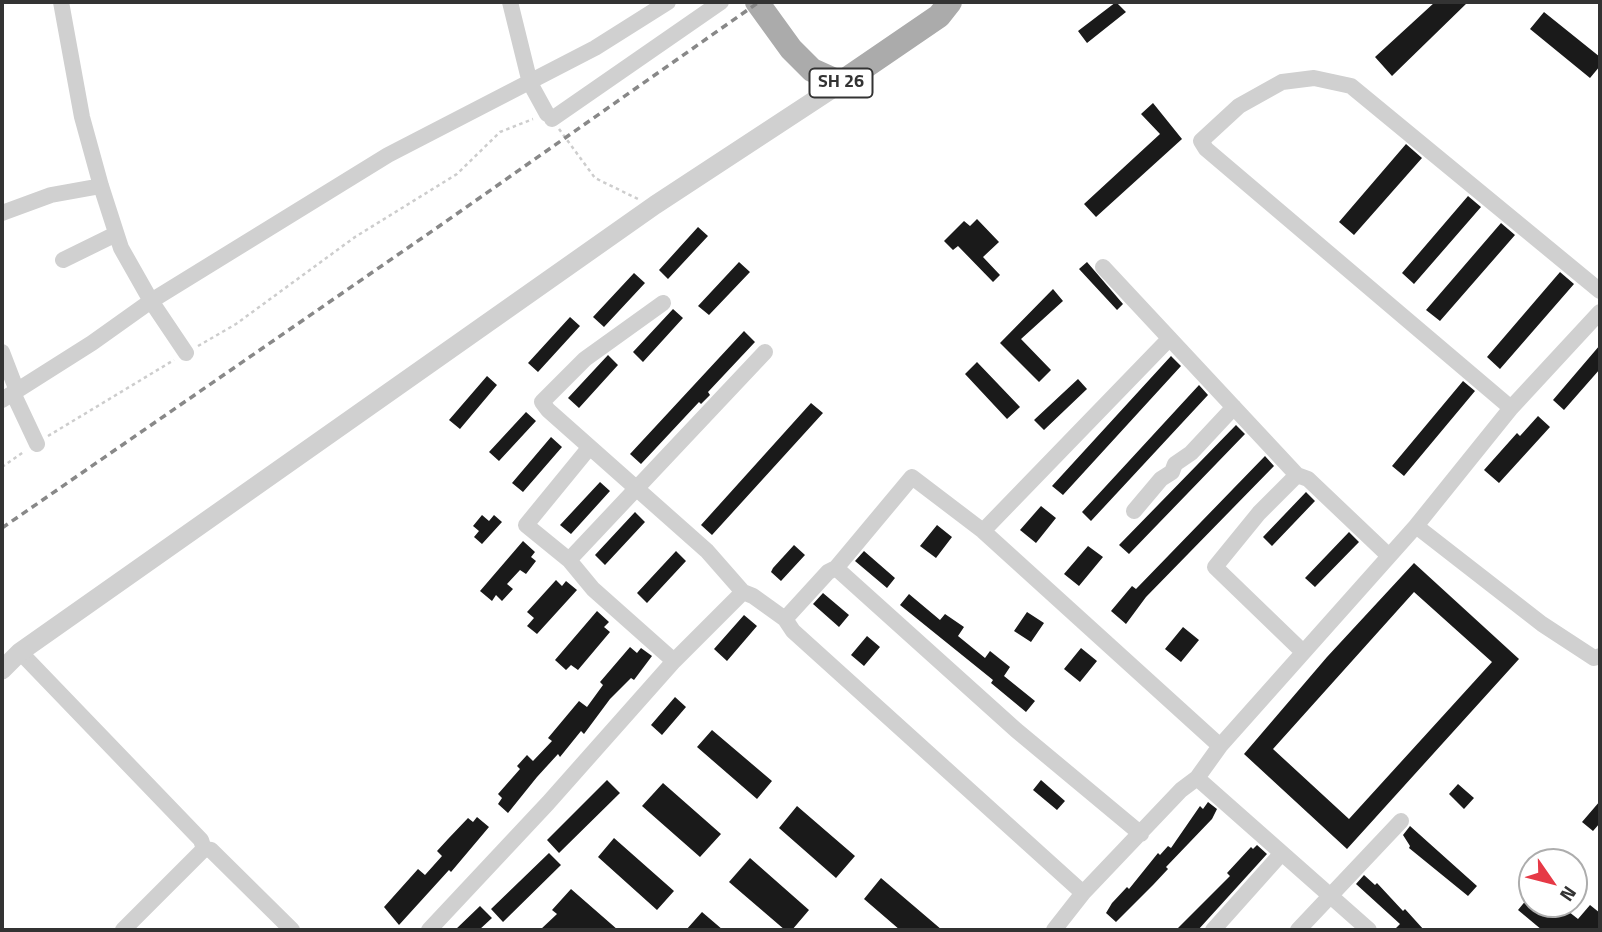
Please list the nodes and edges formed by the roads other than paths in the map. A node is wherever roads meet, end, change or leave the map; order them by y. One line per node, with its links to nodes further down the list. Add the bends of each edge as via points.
1 (61, 2): 10 (street, via 82,117)
2 (510, 2): 8 (street)
3 (668, 2): 8 (street)
4 (722, 2): 8 (street, via 550,116)
5 (757, 2): 9 (main road, SH 26, via 791,50 812,70)
6 (969, 2): 7 (main road, via 953,14)
7 (945, 9): 9 (main road, SH 26)
8 (530, 83): 16 (street, via 388,155)
9 (841, 83): 39 (street, via 655,205)
10 (101, 186): 11 (street, via 51,195); 12 (street)
11 (2, 213)
12 (116, 234): 13 (street); 16 (street)
13 (63, 260)
14 (1103, 267): 19 (street)
15 (1600, 291): 25 (street, via 1351,86 1314,78 1282,82 1239,106 1201,141)
16 (151, 301): 22 (street); 23 (street)
17 (663, 303): 27 (street, via 585,359 542,402)
18 (1600, 312): 25 (street)
19 (1168, 340): 24 (street); 32 (street)
20 (2, 352): 23 (street)
21 (765, 352): 29 (street)
22 (186, 353)
23 (11, 395): 26 (street)
24 (1234, 407): 28 (street); 30 (street)
25 (1511, 408): 31 (street)
26 (37, 444)
27 (589, 448): 29 (street); 34 (street, via 526,525)
28 (1297, 475): 33 (street, via 1308,479); 38 (street, via 1215,566)
29 (637, 488): 34 (street); 36 (street)
30 (1134, 511)
31 (1416, 526): 33 (street); 40 (street, via 1542,624 1594,658)
32 (983, 531): 35 (street, via 912,477); 43 (street)
33 (1388, 556): 38 (street)
34 (569, 560): 41 (street, via 593,589)
35 (836, 568): 37 (street); 46 (street, via 1016,730)
36 (743, 592): 37 (street); 41 (street)
37 (785, 619): 49 (street)
38 (1302, 651): 43 (street)
39 (20, 652): 42 (street); 47 (street, via 201,840)
40 (1600, 656)
41 (674, 661): 53 (street)
42 (2, 670)
43 (1220, 746): 44 (street)
44 (1197, 778): 46 (street); 48 (street)
45 (1401, 821): 50 (street)
46 (1141, 834): 49 (street)
47 (204, 849): 51 (street); 52 (street, via 211,850)
48 (1281, 855): 50 (street); 55 (street)
49 (1083, 893): 54 (street)
50 (1330, 895): 56 (street); 57 (street)
51 (123, 930)
52 (292, 930)
53 (429, 930)
54 (1054, 930)
55 (1213, 930)
56 (1298, 930)
57 (1370, 930)

